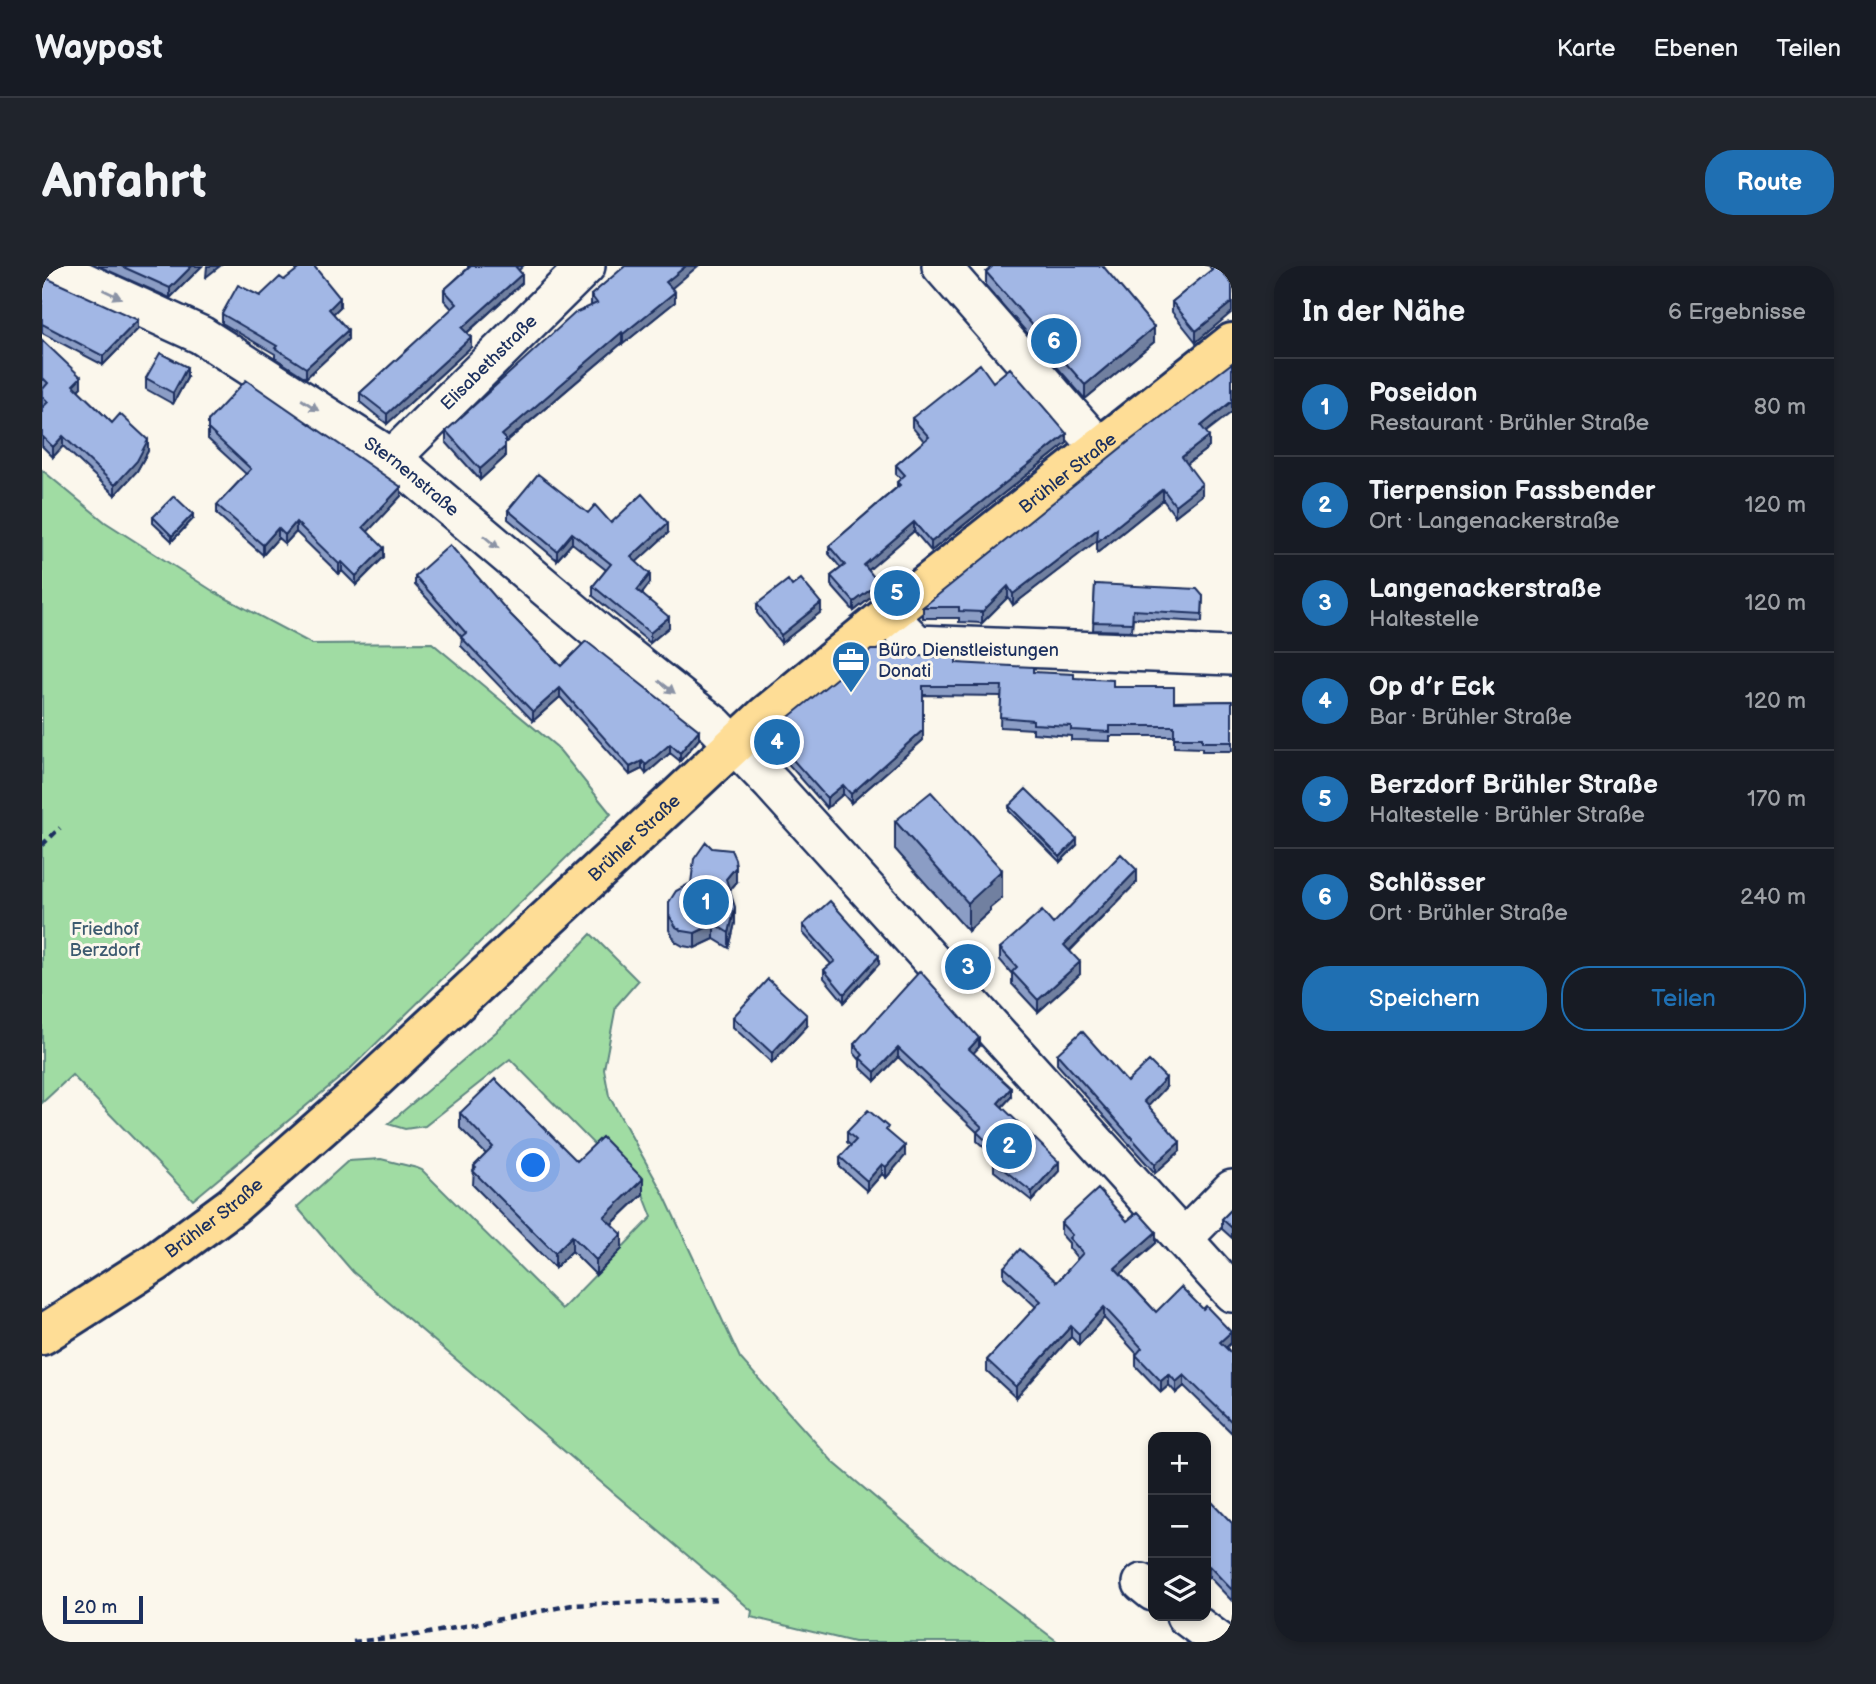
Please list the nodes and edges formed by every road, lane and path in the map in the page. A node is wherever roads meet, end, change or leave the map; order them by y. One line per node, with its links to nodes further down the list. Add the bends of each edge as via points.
1 (50, 266): 6 (street, Sternenstraße, one-way to 6, via 201,335)
2 (586, 266): 6 (street, Elisabethstraße)
3 (941, 266): 5 (street)
4 (1232, 343): 5 (main road, Brühler Straße)
5 (1100, 448): 7 (main road, Brühler Straße)
6 (392, 458): 9 (street, Sternenstraße, one-way to 9)
7 (888, 615): 8 (street, via 917,644); 9 (main road, Brühler Straße)
8 (1232, 656)
9 (736, 745): 13 (street, Sternenstraße); 15 (main road, Brühler Straße, via 232,1206 156,1262)
10 (60, 828): 11 (path)
11 (42, 845)
12 (1232, 1189): 13 (street)
13 (1182, 1238): 14 (street, Sternenstraße)
14 (1232, 1293)
15 (42, 1335)
16 (720, 1599): 18 (path, via 572,1605 424,1634)
17 (1192, 1621): 19 (street)
18 (353, 1642)
19 (1220, 1642)

